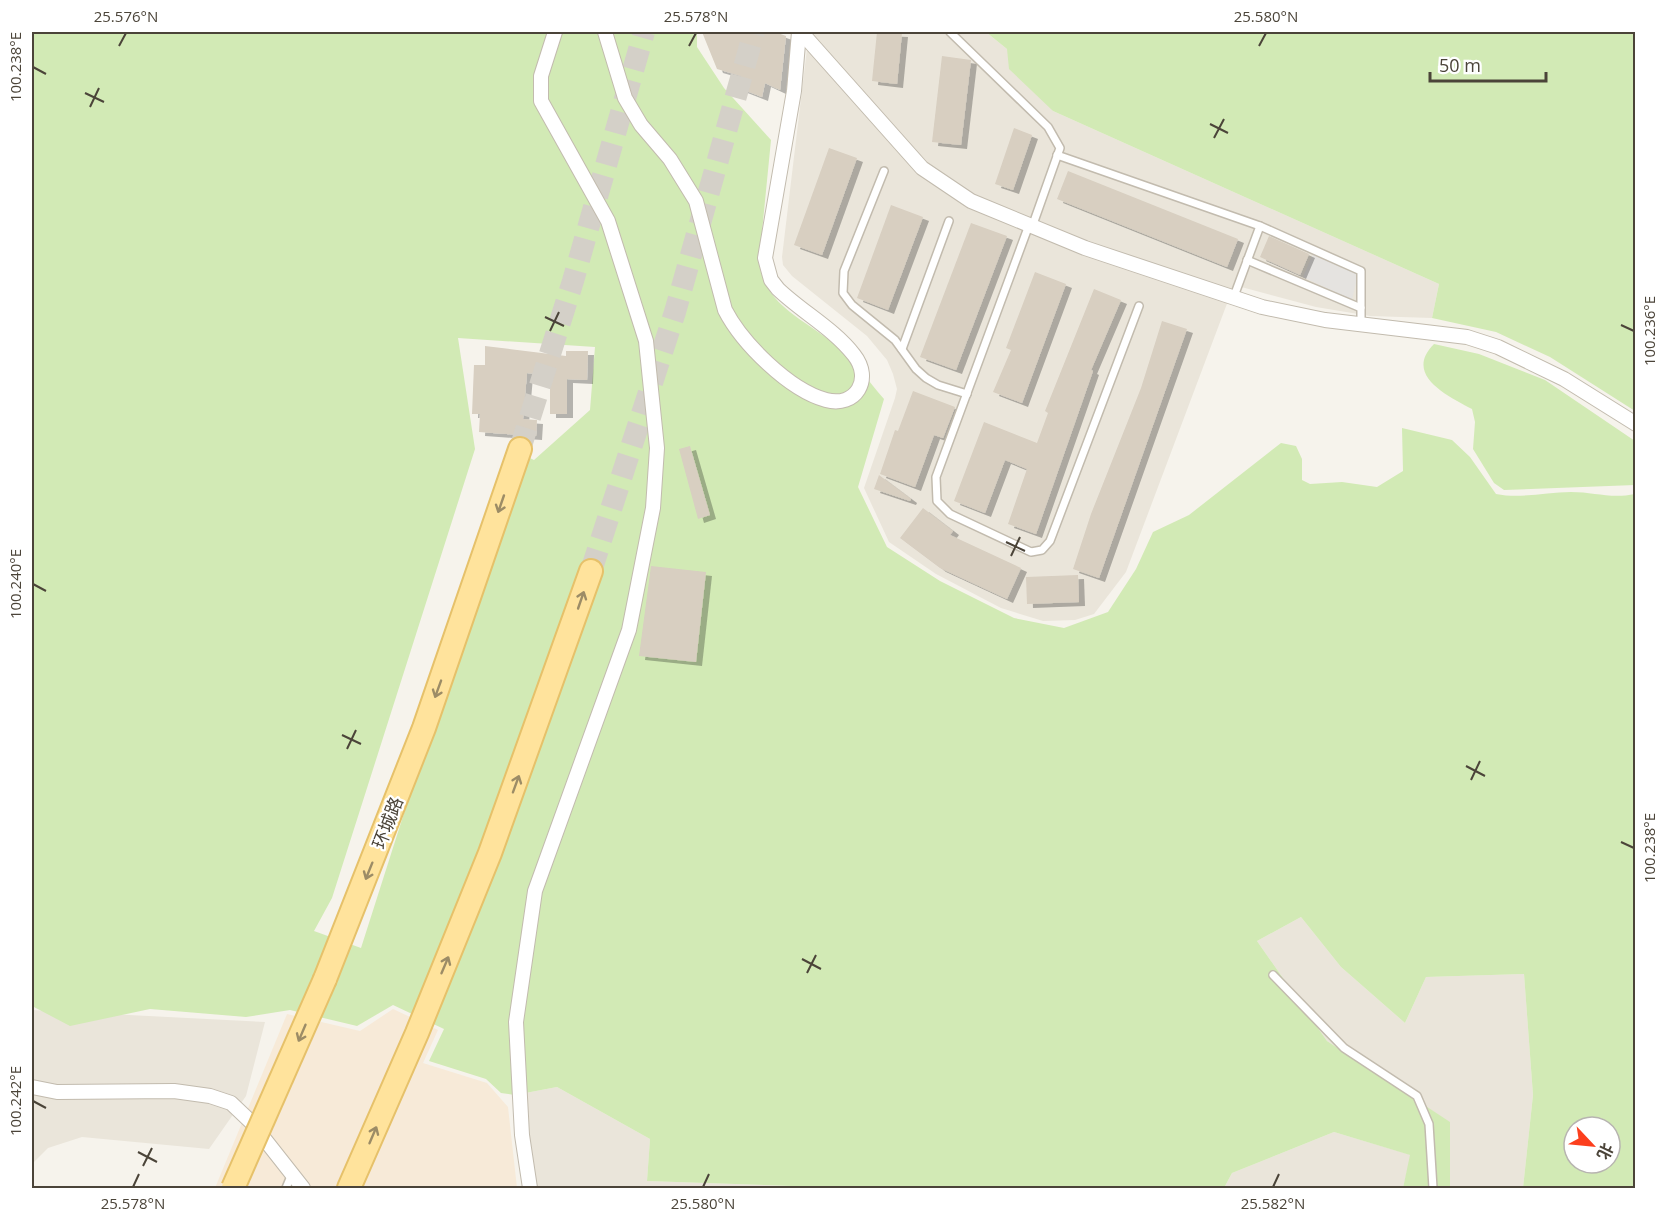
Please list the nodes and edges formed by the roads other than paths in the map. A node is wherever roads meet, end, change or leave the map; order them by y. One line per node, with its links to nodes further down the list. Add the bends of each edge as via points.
1 (555, 32): 26 (street, via 542,76 542,102 608,221 646,340 657,448 653,508 629,630 535,891 516,1022 522,1135)
2 (605, 32): 3 (street, via 616,74 634,114 670,159 696,201 730,320 753,348 788,378 819,397 836,401 856,392 863,379 862,368 839,339 778,289 765,258 794,91)
3 (800, 32): 8 (street, via 911,156 941,183 971,201)
4 (950, 32): 5 (lane, via 1048,127 1060,148)
5 (1057, 155): 8 (lane); 9 (lane)
6 (885, 171): 15 (lane, via 844,271 842,287 848,301 882,327)
7 (949, 221): 15 (lane)
8 (1030, 226): 11 (street); 16 (lane)
9 (1260, 226): 10 (lane); 13 (lane, via 1361,271)
10 (1247, 260): 11 (lane); 13 (lane)
11 (1233, 299): 14 (street, via 1288,314)
12 (1139, 306): 16 (lane, via 1056,530 1038,552 1023,549 950,514 937,501 936,477)
13 (1361, 308): 14 (lane)
14 (1361, 323): 17 (street, via 1467,337 1498,347 1564,379)
15 (902, 349): 16 (lane, via 926,378)
16 (967, 394)
17 (1635, 424)
18 (520, 449): 23 (main road, 环城路, one-way to 23, bridge, via 424,728 325,979)
19 (591, 571): 25 (main road, one-way to 19, via 490,853)
20 (1273, 975): 27 (lane, via 1344,1048 1417,1096 1429,1124)
21 (32, 1087): 22 (street, via 57,1092 174,1091 221,1099 251,1122)
22 (289, 1182): 24 (street)
23 (233, 1188)
24 (303, 1188)
25 (349, 1188)
26 (530, 1188)
27 (1433, 1188)

